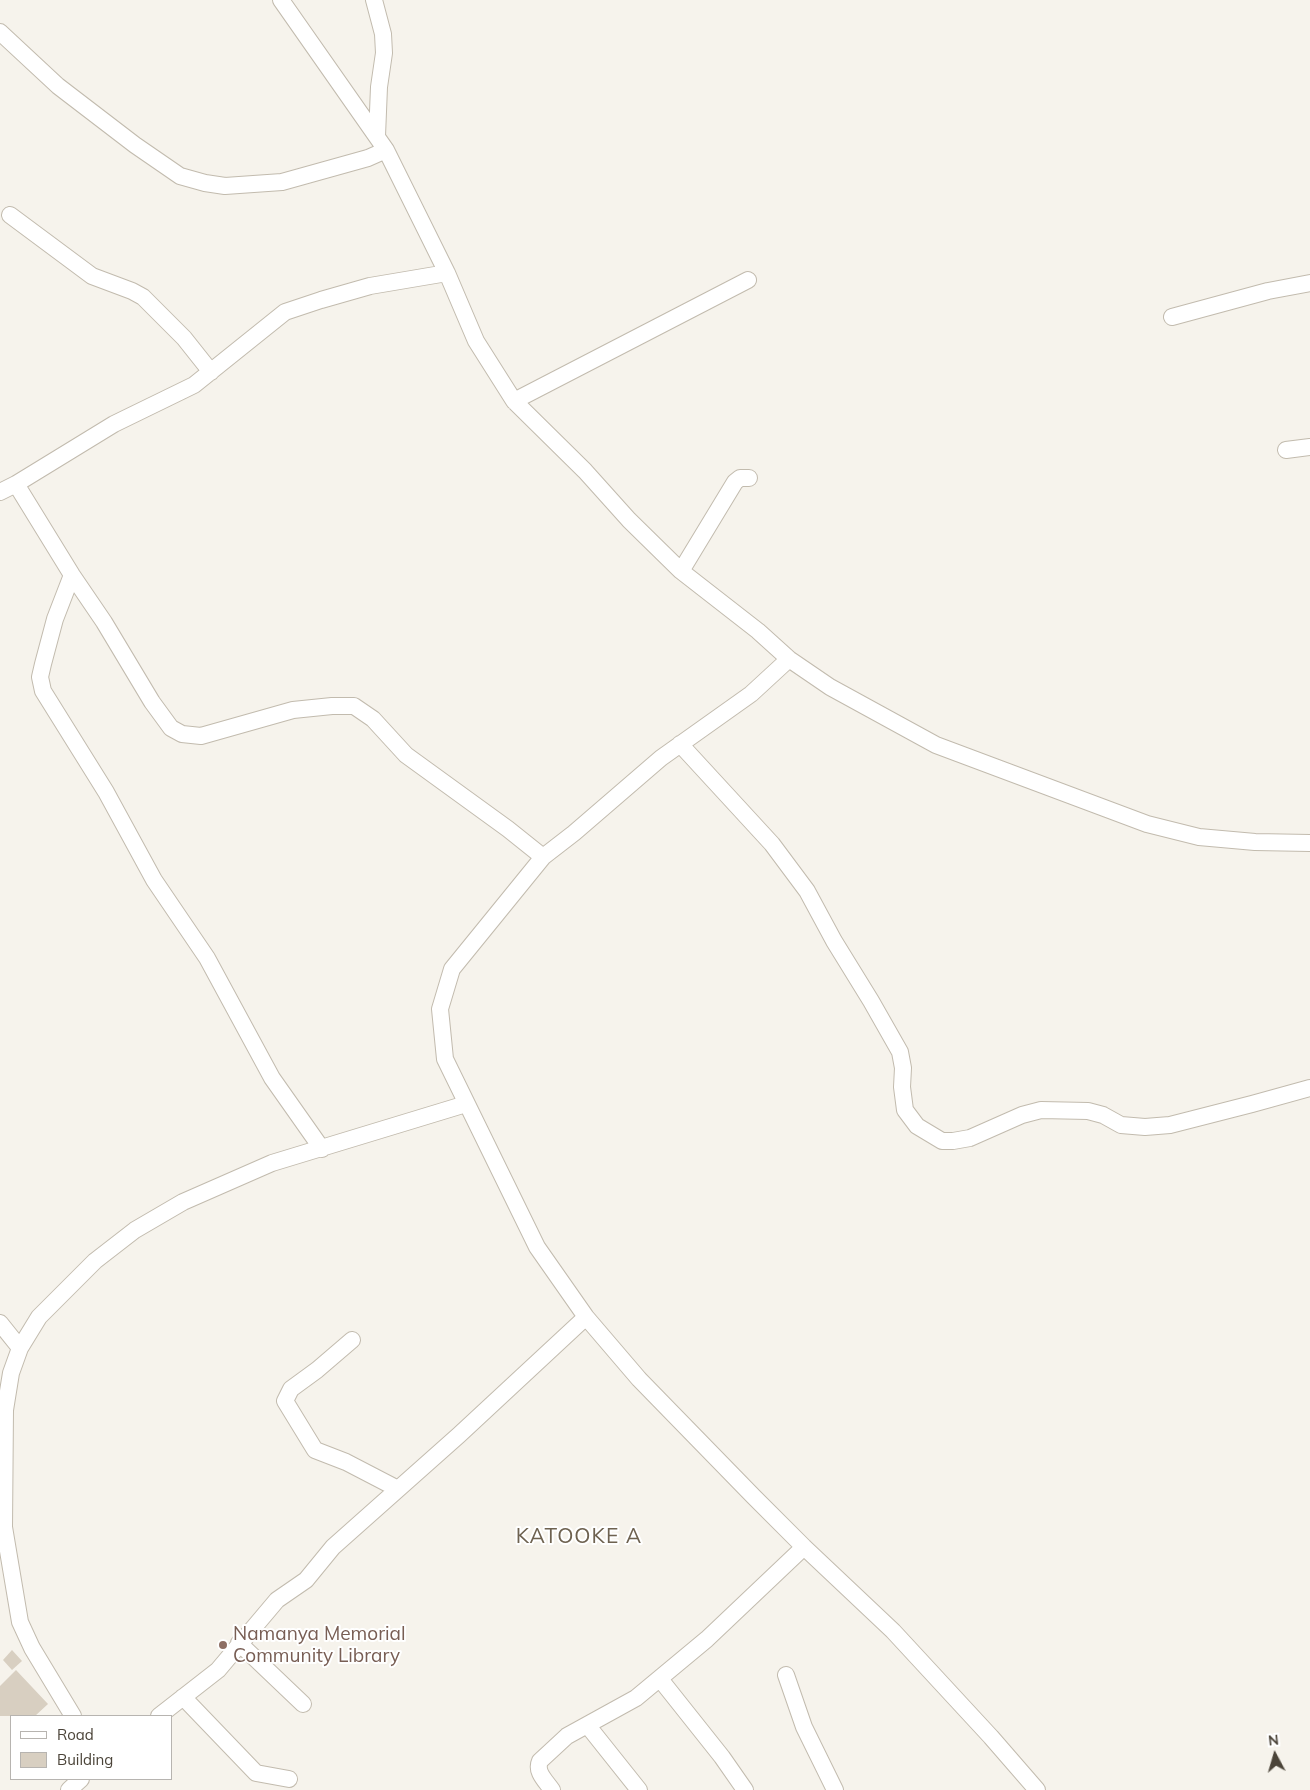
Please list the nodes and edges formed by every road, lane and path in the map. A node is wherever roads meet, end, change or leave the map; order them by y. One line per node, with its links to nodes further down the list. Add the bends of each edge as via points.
1 (281, 0): 4 (street)
2 (374, 0): 4 (street, via 383,34 384,53)
3 (0, 32): 5 (street, via 58,86 134,146 180,176 225,186 282,182)
4 (376, 136): 5 (street)
5 (386, 150): 7 (street)
6 (10, 215): 11 (street, via 92,276 143,297 184,338)
7 (447, 273): 11 (street, via 370,286 285,312); 12 (street, via 476,341)
8 (748, 280): 12 (street)
9 (1310, 283): 10 (street)
10 (1172, 317)
11 (211, 372): 16 (street, via 186,389 114,424)
12 (514, 401): 18 (street)
13 (1310, 447): 14 (street)
14 (1286, 450)
15 (750, 478): 18 (street, via 740,478 736,482)
16 (16, 484): 17 (street); 19 (street)
17 (0, 492)
18 (681, 571): 20 (street, via 758,631)
19 (72, 575): 23 (street, via 171,728 182,734 201,736 293,710 354,706 374,719 406,755); 26 (street, via 55,619 43,664 40,677 43,691 106,792 154,880 207,958 272,1078)
20 (788, 659): 21 (street, via 751,694); 22 (street, via 936,745 1147,824 1199,837)
21 (680, 744): 23 (street); 24 (street, via 772,844 807,891 900,1052 905,1110 917,1126 942,1141 970,1138 1041,1110 1088,1111 1121,1125 1145,1127 1170,1124)
22 (1310, 843)
23 (543, 857): 25 (street, via 452,969 440,1009 445,1059)
24 (1310, 1088)
25 (466, 1104): 26 (street); 27 (street, via 536,1247)
26 (322, 1149): 30 (street, via 272,1163 182,1202 135,1230 95,1261 58,1297)
27 (586, 1317): 31 (street); 33 (street, via 639,1379)
28 (0, 1323): 30 (street)
29 (352, 1340): 31 (street, via 291,1389 285,1401 316,1450)
30 (20, 1348): 32 (street, via 11,1373 5,1410)
31 (398, 1489): 34 (street, via 333,1547 306,1580 277,1600)
32 (2, 1528): 39 (street, via 20,1622)
33 (804, 1547): 36 (street, via 707,1640); 49 (street, via 893,1631)
34 (239, 1643): 37 (street, via 218,1670); 38 (street)
35 (786, 1675): 48 (street, via 804,1727)
36 (660, 1679): 41 (street, via 636,1698); 47 (street)
37 (183, 1697): 40 (street); 42 (street, via 256,1773)
38 (303, 1704)
39 (72, 1715)
40 (160, 1715)
41 (588, 1726): 45 (street, via 567,1736 540,1761 539,1771); 46 (street)
42 (289, 1779)
43 (80, 1780): 44 (street)
44 (69, 1790)
45 (552, 1790)
46 (639, 1790)
47 (745, 1790)
48 (835, 1790)
49 (1037, 1790)

